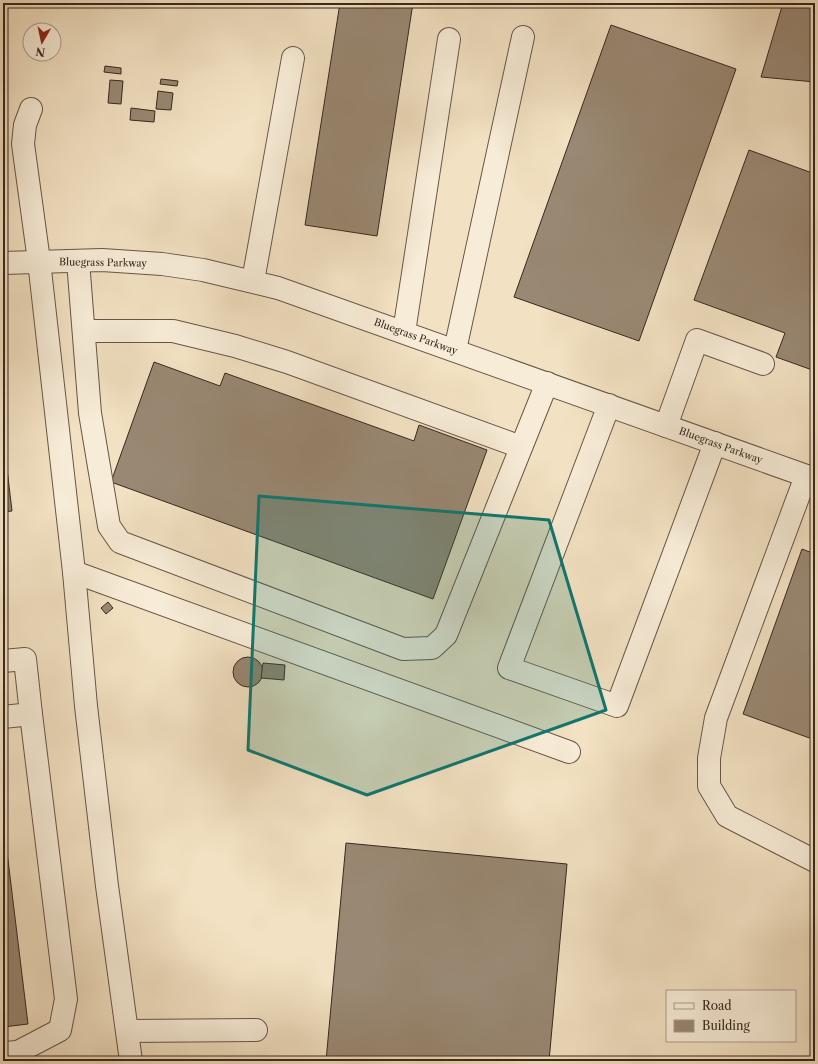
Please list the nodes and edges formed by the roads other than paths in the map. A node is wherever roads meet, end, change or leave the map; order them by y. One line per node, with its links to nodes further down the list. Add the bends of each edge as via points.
1 (523, 37): 11 (street)
2 (449, 39): 10 (street)
3 (293, 58): 8 (street)
4 (31, 109): 6 (street, via 25,125 23,144)
5 (78, 260): 6 (street, Bluegrass Parkway); 8 (street, Bluegrass Parkway, via 162,264); 9 (street)
6 (39, 261): 7 (street, Bluegrass Parkway); 19 (street)
7 (3, 263)
8 (253, 281): 10 (street, Bluegrass Parkway)
9 (84, 332): 17 (street, via 173,331 235,346 287,362); 17 (street, via 90,413 105,503 109,526 120,542 403,649 432,648 446,635)
10 (404, 332): 11 (street, Bluegrass Parkway)
11 (455, 350): 13 (street, Bluegrass Parkway)
12 (763, 364): 15 (street, via 697,340)
13 (547, 383): 14 (street, Bluegrass Parkway); 17 (street)
14 (609, 405): 15 (street, Bluegrass Parkway); 16 (street, via 508,668 617,706)
15 (666, 426): 16 (street, Bluegrass Parkway)
16 (715, 443): 18 (street, Bluegrass Parkway)
17 (521, 447)
18 (810, 477): 24 (street, via 716,718 709,758 709,786 727,816)
19 (74, 572): 23 (street); 26 (street, via 86,706)
20 (3, 661): 21 (street, via 25,659)
21 (31, 714): 22 (street); 27 (street, via 66,998 60,1030 18,1052)
22 (3, 717)
23 (569, 752)
24 (815, 861)
25 (256, 1030): 26 (street)
26 (127, 1031): 28 (street)
27 (3, 1053)
28 (131, 1061)

